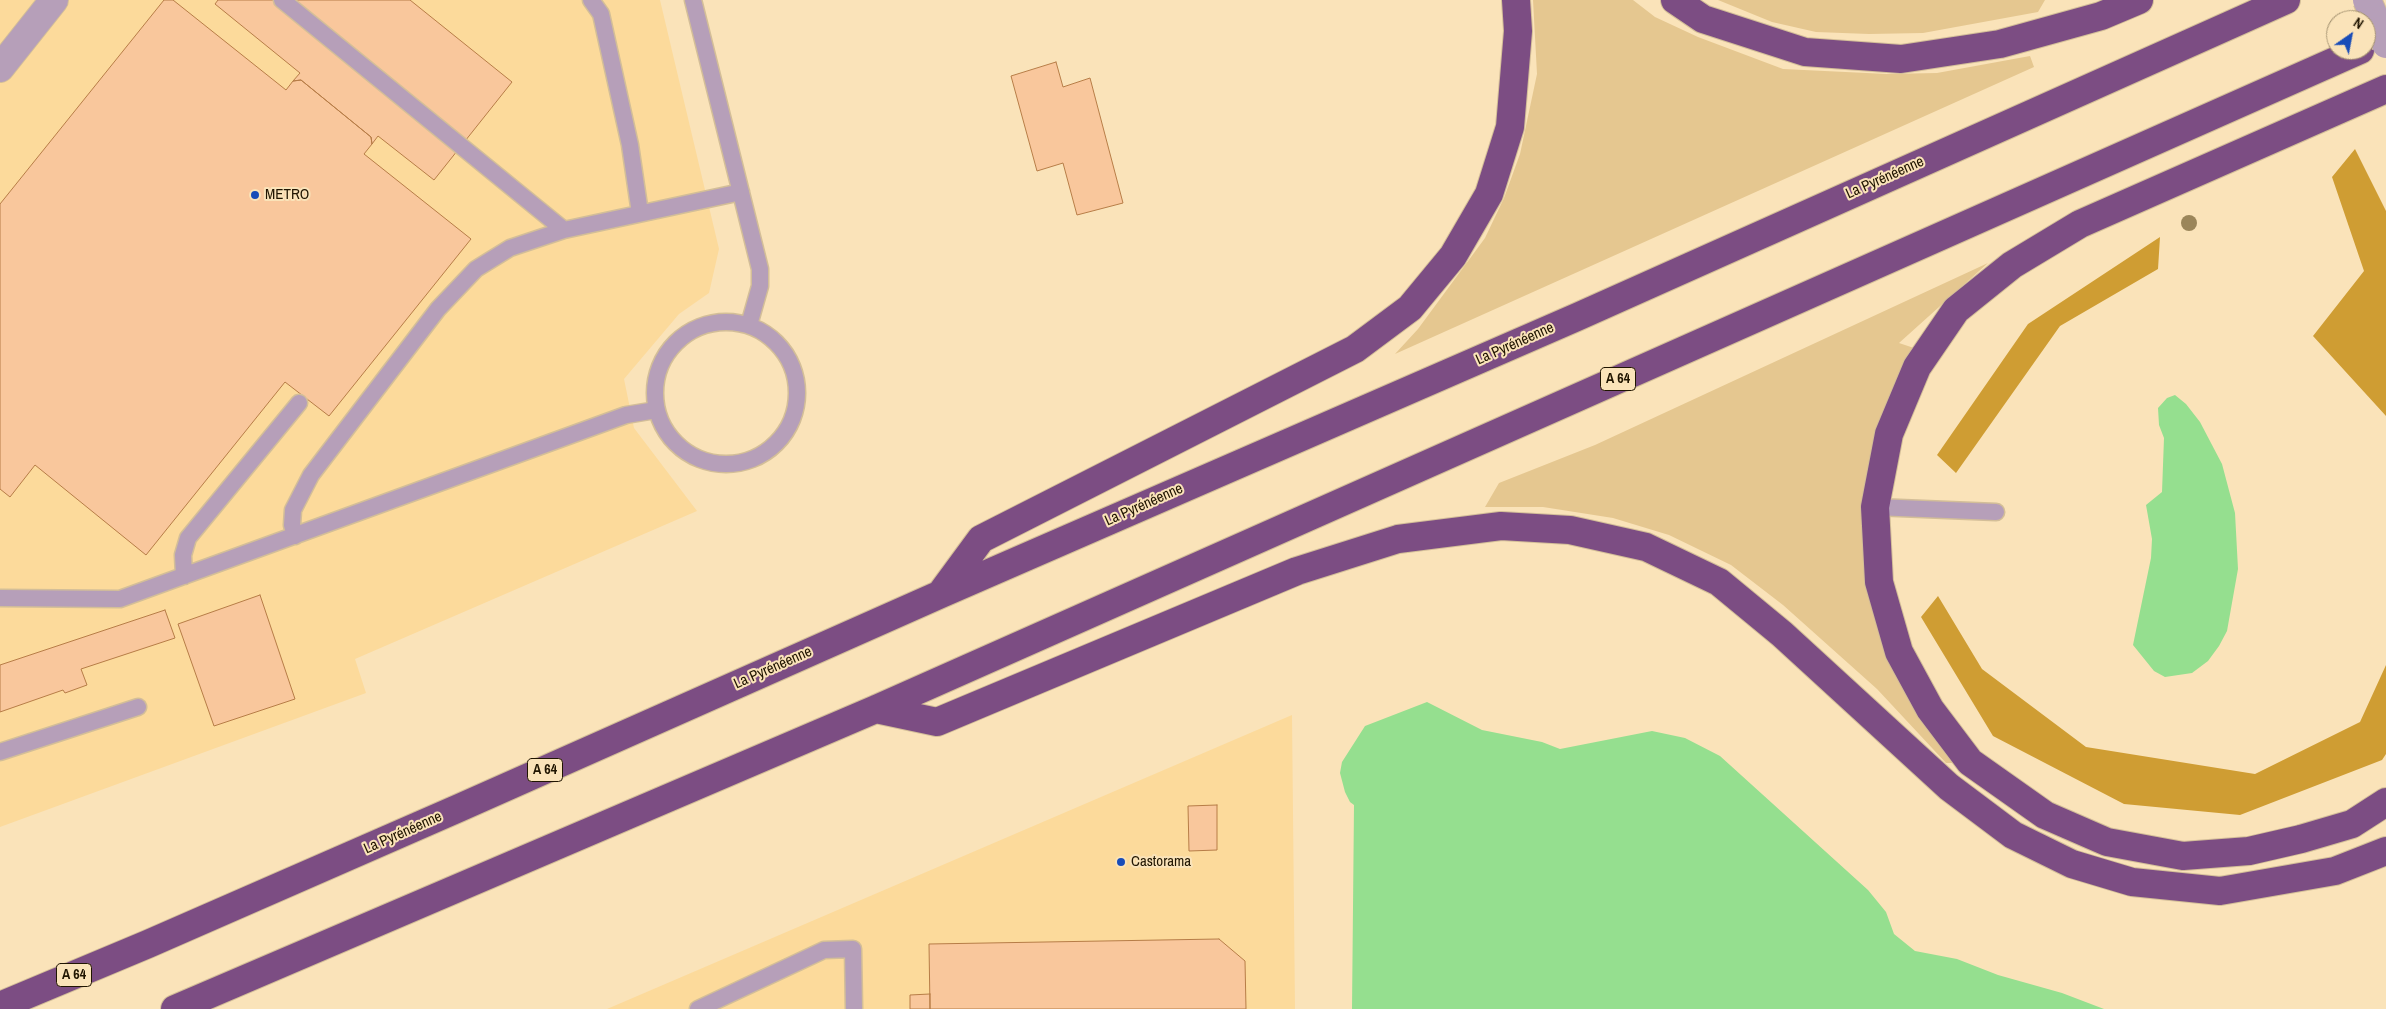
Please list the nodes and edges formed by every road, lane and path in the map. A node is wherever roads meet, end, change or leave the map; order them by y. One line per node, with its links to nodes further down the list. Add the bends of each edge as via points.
1 (54, 0): 12 (street)
2 (282, 0): 16 (lane)
3 (591, 0): 15 (lane, via 601,14 630,145)
4 (693, 0): 14 (lane)
5 (1516, 0): 24 (highway, via 1518,31 1510,127 1489,194 1453,256 1410,308 1355,349 981,539)
6 (1674, 0): 7 (highway, via 1703,19 1805,52 1901,59 2000,44 2102,16)
7 (2139, 0)
8 (2286, 0): 24 (highway, La Pyrénéenne / A 64, via 1577,317)
9 (2367, 0): 10 (street, bridge)
10 (2386, 44)
11 (2337, 60): 27 (highway, A 64)
12 (0, 68)
13 (2386, 89): 20 (highway, via 2080,224 2012,265 1956,310 1917,367 1889,434)
14 (741, 192): 15 (lane); 17 (lane, via 760,269 760,286)
15 (640, 213): 16 (lane)
16 (564, 230): 22 (lane, via 510,248 476,269 438,309 312,475 293,510)
17 (749, 325): 19 (lane, via 728,322 706,324 670,348 659,366); 19 (lane, via 771,337 788,356 796,379 797,403 790,427 774,446 754,460 729,465 705,462 683,450 666,432)
18 (299, 404): 23 (lane, via 188,538 183,555)
19 (656, 410): 22 (lane, via 626,415)
20 (1874, 507): 21 (lane); 29 (highway, via 1882,591 1899,652 1930,709 1970,762 2044,815 2107,842 2183,856 2249,851 2300,840 2352,824)
21 (1996, 512)
22 (295, 536): 23 (lane)
23 (184, 576): 25 (lane, via 120,599)
24 (941, 594): 31 (highway, La Pyrénéenne / A 64, via 450,812)
25 (0, 598)
26 (138, 707): 28 (lane)
27 (876, 709): 30 (highway, via 937,722 1297,571 1398,539 1502,526 1570,530 1646,547 1719,582 1782,634 1949,787 2013,835 2072,864 2132,882 2220,891 2335,872); 32 (highway, A 64)
28 (0, 752)
29 (2386, 802)
30 (2386, 852)
31 (0, 1006)
32 (175, 1009)
33 (698, 1009): 34 (lane, via 824,950 853,948)
34 (854, 1009)

